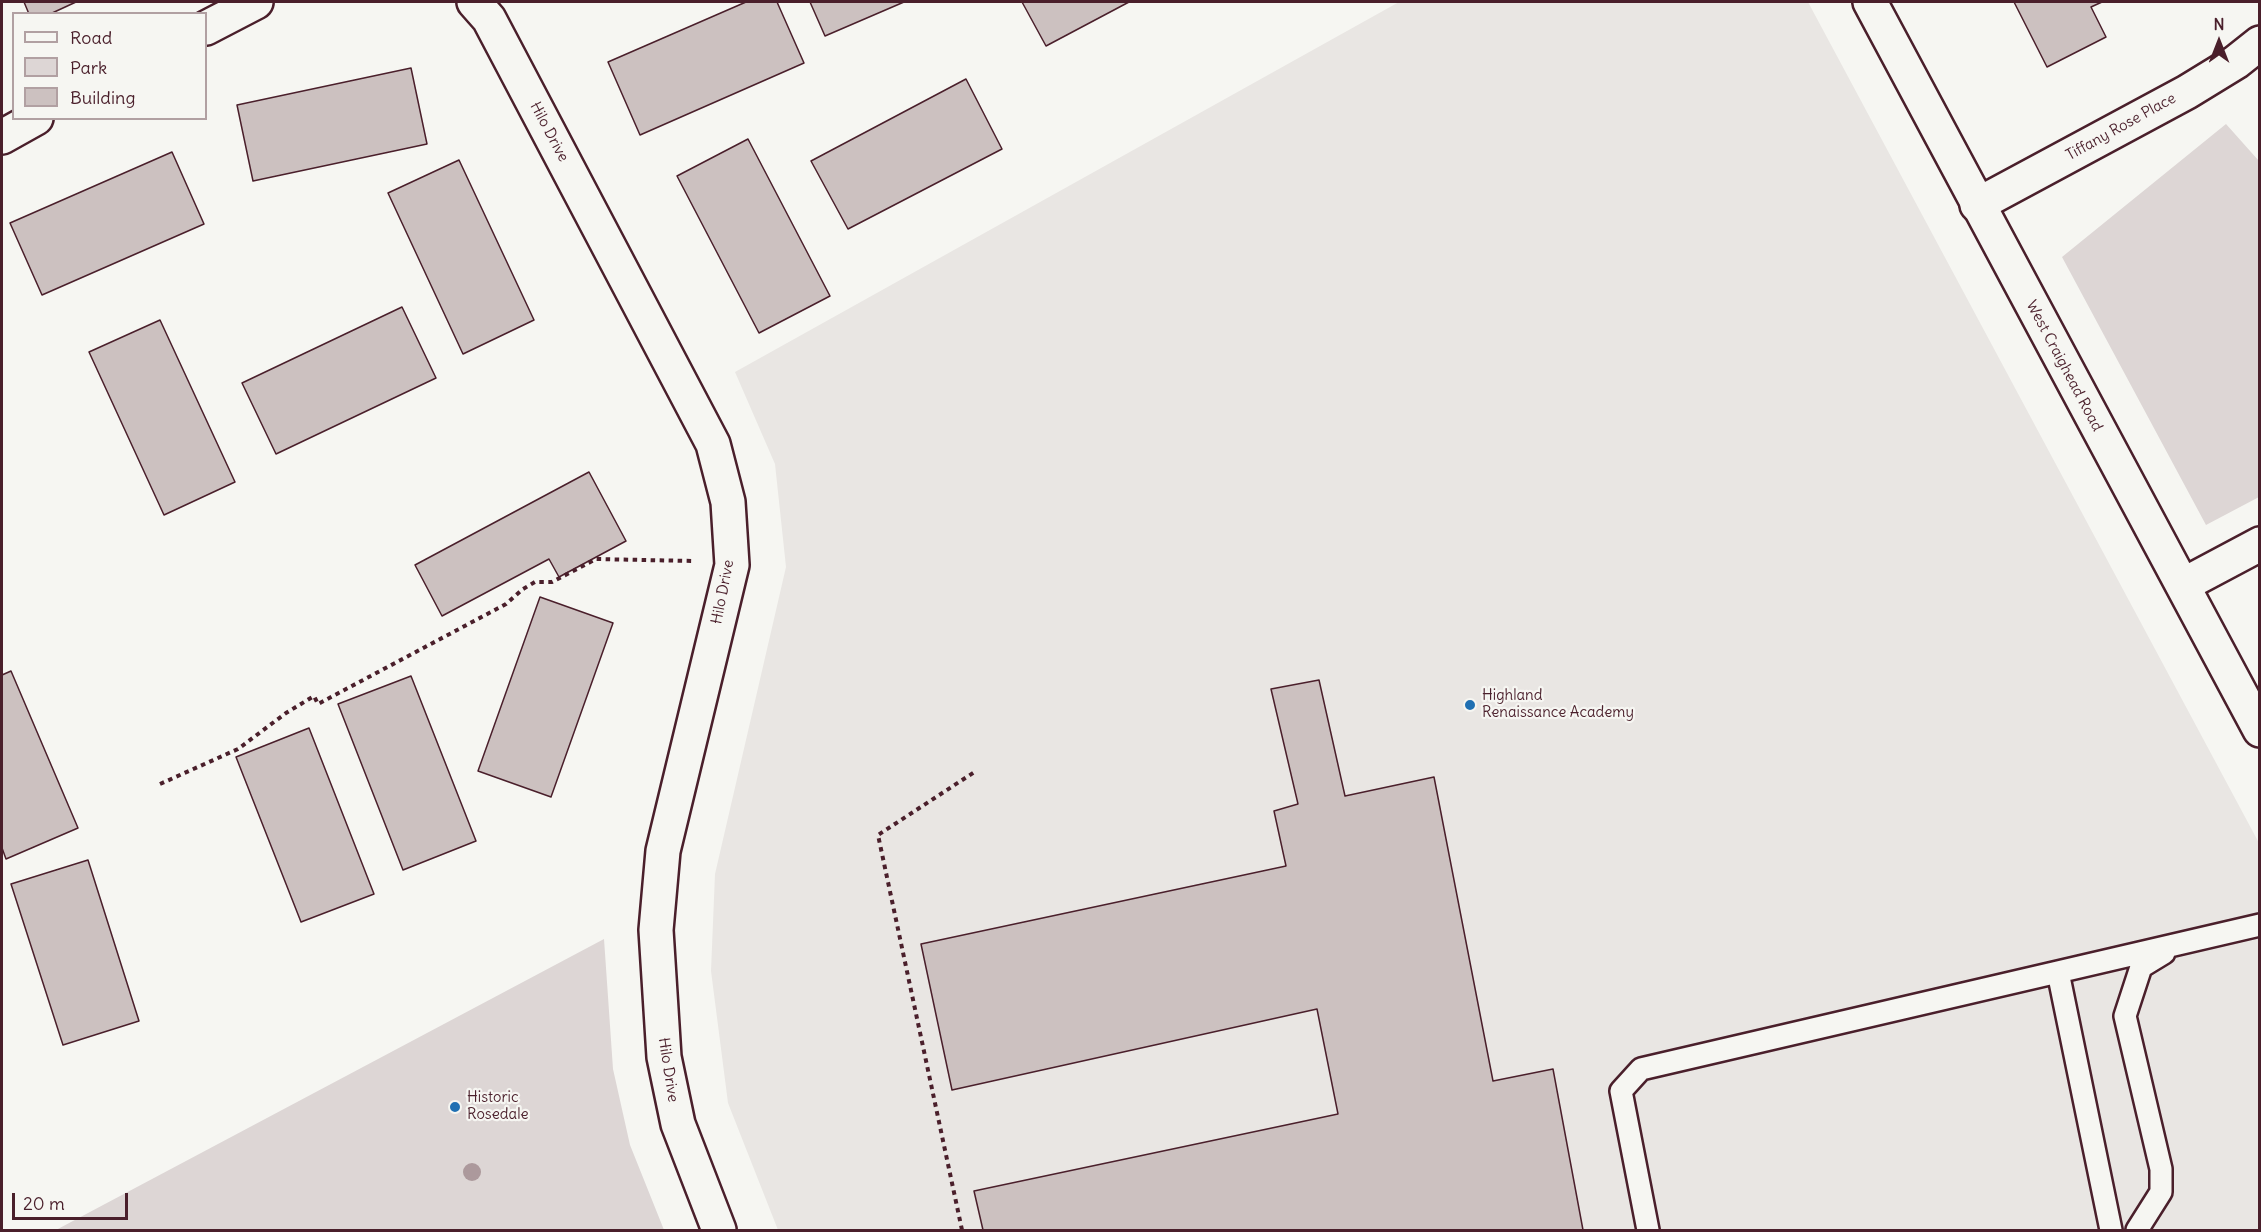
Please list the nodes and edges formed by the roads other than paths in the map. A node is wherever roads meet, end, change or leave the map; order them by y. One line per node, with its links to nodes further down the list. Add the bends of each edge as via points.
1 (256, 2): 4 (street)
2 (474, 2): 15 (street, Hilo Drive, via 489,19 713,444 728,502 732,564 663,851 656,930 668,1079 678,1124)
3 (1870, 2): 8 (street, West Craighead Road)
4 (207, 27)
5 (2259, 43): 8 (street, Tiffany Rose Place, via 2187,92)
6 (32, 120): 7 (street)
7 (2, 137)
8 (1977, 205): 10 (street, West Craighead Road)
9 (2259, 544): 10 (street)
10 (2183, 585): 11 (street, West Craighead Road)
11 (2259, 730)
12 (2259, 925): 13 (lane)
13 (2180, 943): 14 (lane); 18 (lane, via 2141,967 2125,1016 2161,1169 2161,1192)
14 (2058, 972): 16 (lane, via 1641,1070 1622,1091); 17 (lane)
15 (719, 1230)
16 (1648, 1230)
17 (2112, 1230)
18 (2137, 1230)

